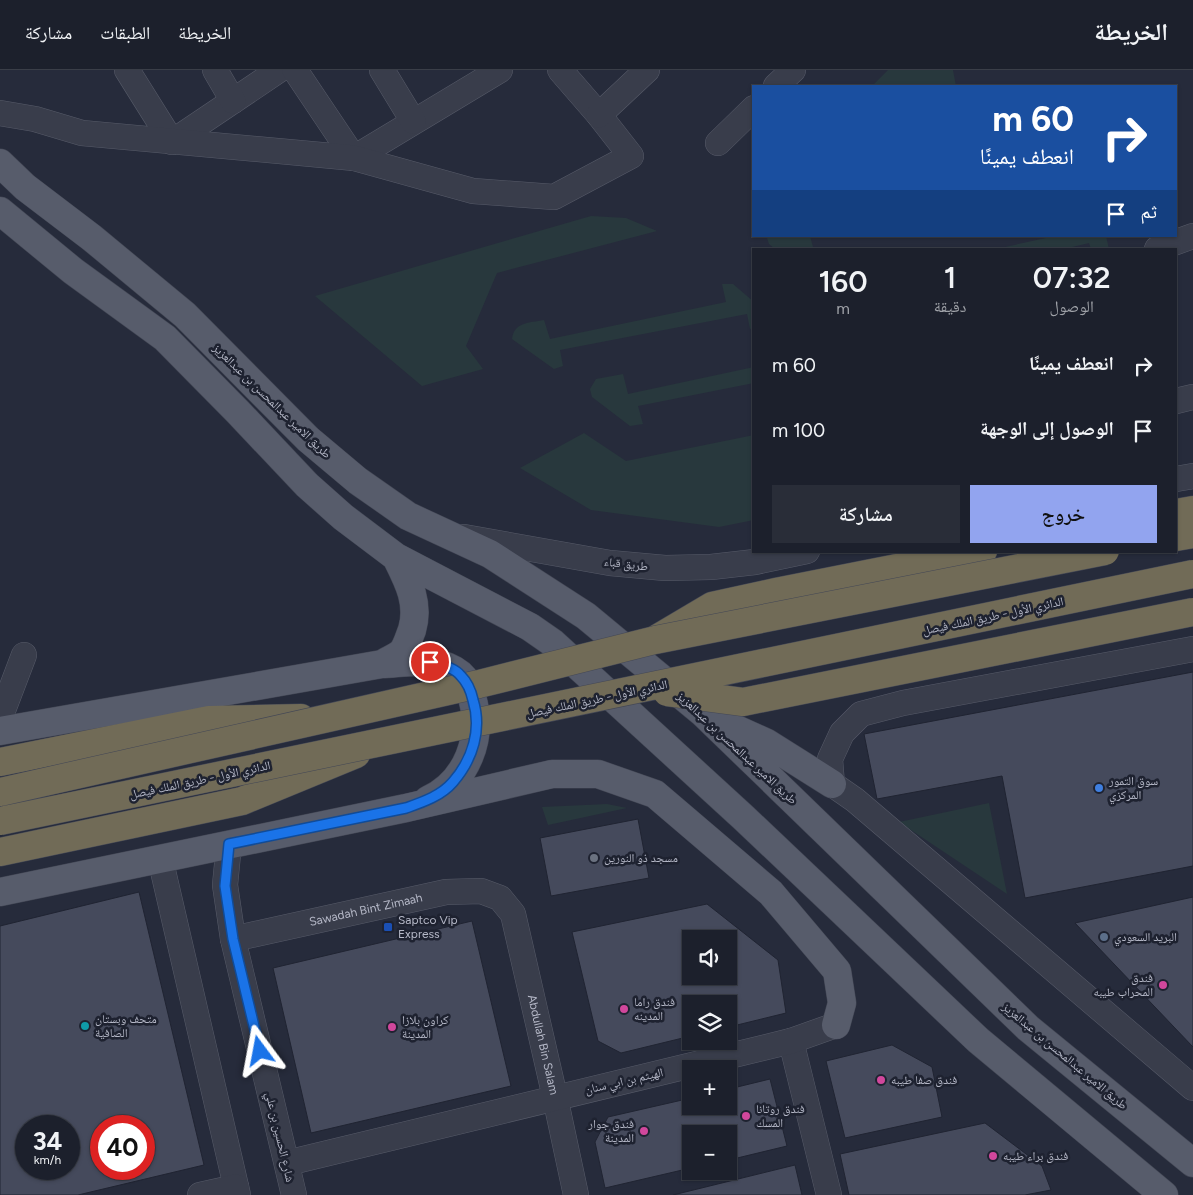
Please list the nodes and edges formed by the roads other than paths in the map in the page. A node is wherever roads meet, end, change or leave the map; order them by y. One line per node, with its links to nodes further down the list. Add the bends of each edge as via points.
1 (127, 70): 17 (street)
2 (215, 70): 12 (street)
3 (279, 70): 12 (street)
4 (295, 70): 19 (street)
5 (382, 70): 16 (street)
6 (500, 70): 10 (street)
7 (560, 70): 15 (street)
8 (648, 70): 15 (street)
9 (793, 70): 11 (street)
10 (471, 77): 16 (street)
11 (777, 85)
12 (233, 101): 17 (street)
13 (752, 110): 18 (street)
14 (0, 113): 17 (street, via 82,132)
15 (599, 115): 19 (street, via 630,156 554,197 473,191)
16 (413, 121): 19 (street)
17 (172, 142): 19 (street)
18 (718, 143)
19 (354, 158)
20 (0, 163): 30 (main road, طريق الامير عبدالمحسن بن عبدالعزيز, via 185,315 308,439 358,481 408,516)
21 (0, 211): 36 (main road, via 73,271 164,338 307,485)
22 (1193, 236): 23 (street)
23 (1159, 248)
24 (1193, 398): 25 (street)
25 (1177, 401)
26 (1193, 476): 27 (street)
27 (1177, 479)
28 (1193, 510): 29 (highway)
29 (1177, 513)
30 (446, 534): 33 (street, طريق قباء, via 610,563 665,568 711,568); 44 (main road, طريق الامير عبدالمحسن بن عبدالعزيز, via 490,554 586,616)
31 (1193, 534): 32 (highway)
32 (1177, 537)
33 (798, 553)
34 (973, 553): 39 (highway, via 712,606)
35 (1095, 553): 39 (highway, bridge)
36 (396, 557): 42 (main road, via 415,601 415,620 402,652); 54 (main road, via 530,627 553,643)
37 (1193, 574): 43 (highway, الدائري الأول - طريق الملك فيصل, bridge)
38 (1193, 612): 43 (highway, bridge, via 743,702)
39 (655, 640): 45 (highway, bridge)
40 (1193, 650): 50 (street, via 903,703 861,714 842,733 830,759)
41 (24, 655): 46 (street)
42 (382, 664): 47 (main road); 53 (main road, via 430,662 448,667 460,674 469,686 477,711 476,737 468,762 452,784 431,799)
43 (645, 689): 48 (highway, الدائري الأول - طريق الملك فيصل, bridge)
44 (703, 714): 50 (main road, via 767,744); 68 (main road, طريق الامير عبدالمحسن بن عبدالعزيز, via 1028,1028)
45 (332, 717): 49 (highway, bridge, via 209,720); 51 (highway, bridge)
46 (0, 718)
47 (0, 731)
48 (384, 742): 55 (highway, الدائري الأول - طريق الملك فيصل, bridge); 57 (highway, bridge, via 242,801)
49 (0, 762)
50 (832, 784): 65 (street, via 856,800)
51 (0, 792)
52 (655, 794): 53 (main road, via 598,774 552,774); 54 (main road); 59 (main road)
53 (406, 808): 56 (main road)
54 (736, 811): 59 (main road); 74 (main road, via 978,1040)
55 (0, 821)
56 (229, 844): 58 (main road); 62 (street, شارع الحسين بن علي, via 225,886)
57 (0, 852)
58 (160, 858): 60 (main road); 69 (street)
59 (763, 886): 63 (main road, via 838,971 842,1003)
60 (0, 892)
61 (500, 898): 62 (street, Sawadah Bint Zimaah, via 480,891 446,892); 66 (street, Abdullah Bin Salam, via 513,914)
62 (233, 939): 67 (street, شارع الحسين بن علي)
63 (836, 1025): 64 (street, الهيثم بن ابي سنان)
64 (791, 1042): 66 (street, الهيثم بن ابي سنان); 73 (street)
65 (1193, 1088)
66 (556, 1098): 67 (street, الهيثم بن ابي سنان); 72 (street, Abdullah Bin Salam)
67 (287, 1163): 71 (street, شارع الحسين بن علي)
68 (1193, 1163)
69 (237, 1191): 70 (street)
70 (200, 1195)
71 (294, 1195)
72 (576, 1195)
73 (829, 1195)
74 (1164, 1195)

